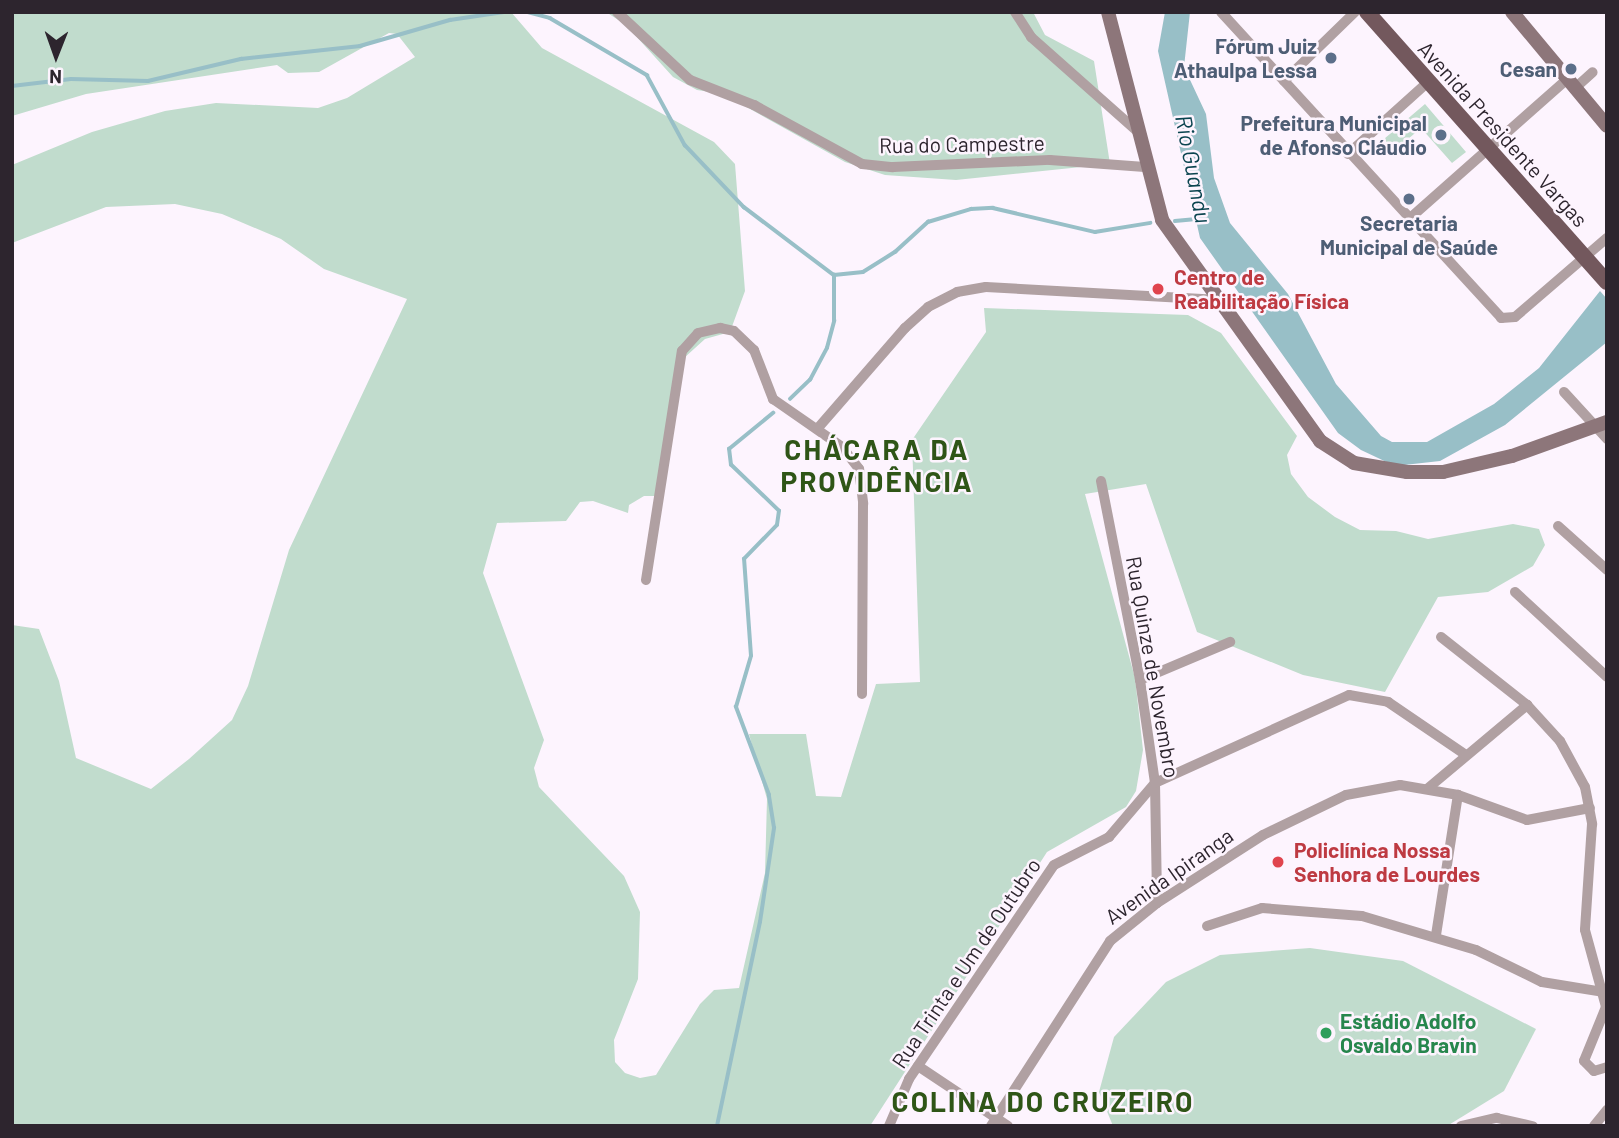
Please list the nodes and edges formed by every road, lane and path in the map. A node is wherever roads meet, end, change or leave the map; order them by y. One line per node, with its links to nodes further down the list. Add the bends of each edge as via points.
1 (617, 12): 16 (street, Rua do Campestre, via 690,80 754,105 862,164 893,167 1050,160)
2 (1014, 12): 13 (street, via 1031,37)
3 (1108, 12): 13 (street)
4 (1221, 12): 9 (street)
5 (1355, 12): 9 (street)
6 (1367, 12): 10 (main road, Avenida Presidente Vargas)
7 (1512, 12): 11 (street)
8 (1593, 72): 11 (street)
9 (1283, 80): 15 (street)
10 (1428, 82): 14 (main road, Avenida Presidente Vargas); 15 (street)
11 (1571, 84): 12 (street); 14 (street)
12 (1607, 126)
13 (1139, 133): 16 (street)
14 (1488, 150): 17 (street); 19 (main road, Avenida Presidente Vargas)
15 (1348, 154): 17 (street)
16 (1145, 167): 21 (street, via 1162,220 1200,268)
17 (1409, 219): 19 (street, via 1496,315 1507,320)
18 (1607, 238): 19 (street)
19 (1585, 258): 20 (main road, Avenida Presidente Vargas)
20 (1603, 278)
21 (1216, 300): 23 (street, via 1320,441 1354,463 1408,472 1468,469); 24 (street, via 986,287 957,292 928,307 905,328)
22 (1564, 392): 23 (street)
23 (1601, 424): 25 (street)
24 (818, 429): 29 (street, via 773,399 745,337 720,328 688,341 682,351); 35 (street, via 853,457 863,482)
25 (1607, 439)
26 (1101, 481): 34 (street, Rua Quinze de Novembro)
27 (1558, 526): 28 (street)
28 (1607, 570)
29 (646, 580)
30 (1515, 592): 33 (street)
31 (1441, 637): 36 (street)
32 (1230, 642): 34 (street)
33 (1607, 677)
34 (1140, 681): 38 (street, Rua Quinze de Novembro)
35 (862, 694)
36 (1527, 705): 37 (street); 41 (street, via 1577,768)
37 (1466, 755): 38 (street, via 1388,702 1349,695); 39 (street)
38 (1154, 783): 42 (street, Rua Quinze de Novembro); 46 (street, Rua Trinta e Um de Outubro, via 1109,836 1054,865)
39 (1427, 789): 40 (street, Avenida Ipiranga); 42 (street, Avenida Ipiranga, via 1375,788 1308,812 1212,864)
40 (1458, 795): 41 (street, Avenida Ipiranga, via 1527,820); 44 (street)
41 (1590, 808): 45 (street, via 1585,930)
42 (1157, 902): 49 (street, Avenida Ipiranga, via 1110,942)
43 (1207, 926): 44 (street, via 1254,909 1285,908 1362,916)
44 (1436, 935): 45 (street, via 1542,982)
45 (1604, 992): 47 (street, via 1603,1018 1584,1060 1594,1071)
46 (918, 1066): 49 (street); 50 (street, Rua Trinta e Um de Outubro)
47 (1607, 1067)
48 (1607, 1110): 55 (street)
49 (998, 1115): 51 (street, Avenida Ipiranga); 52 (street)
50 (889, 1126)
51 (991, 1126)
52 (1008, 1126)
53 (1461, 1126): 54 (street, via 1497,1118)
54 (1533, 1126)
55 (1594, 1126)

